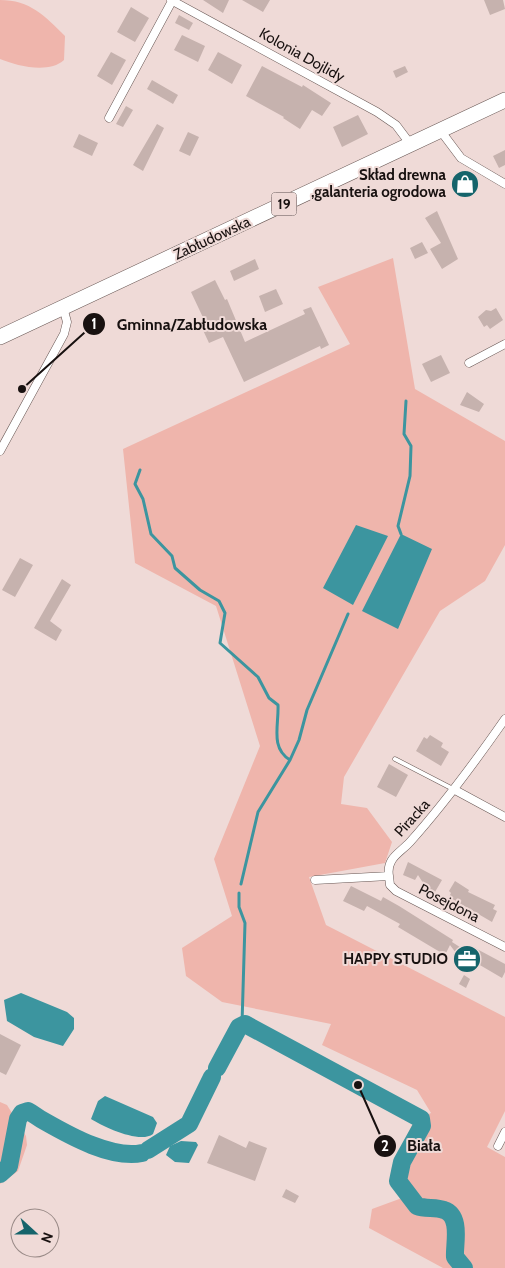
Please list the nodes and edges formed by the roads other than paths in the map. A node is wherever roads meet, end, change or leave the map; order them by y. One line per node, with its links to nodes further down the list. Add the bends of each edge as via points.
1 (172, 0): 3 (street); 5 (street, Kolonia Dojlidy, via 377,112 396,124)
2 (505, 100): 4 (highway, Zabłudowska / 19)
3 (109, 118)
4 (440, 130): 5 (highway, Zabłudowska / 19); 6 (street, via 461,158)
5 (410, 146): 7 (highway, Zabłudowska / 19)
6 (505, 184)
7 (63, 307): 8 (highway, Zabłudowska / 19); 11 (street, via 67,322 64,334)
8 (0, 337)
9 (505, 344): 10 (street)
10 (469, 363)
11 (0, 451)
12 (505, 719): 14 (street, Piracka)
13 (395, 759): 14 (lane)
14 (455, 790): 15 (street); 16 (street, Piracka, via 405,847 395,854 388,869)
15 (505, 817)
16 (389, 876): 17 (street); 18 (street, Posejdona, via 390,885 396,891)
17 (315, 880)
18 (505, 948)
19 (505, 1132): 20 (street)
20 (498, 1146)

